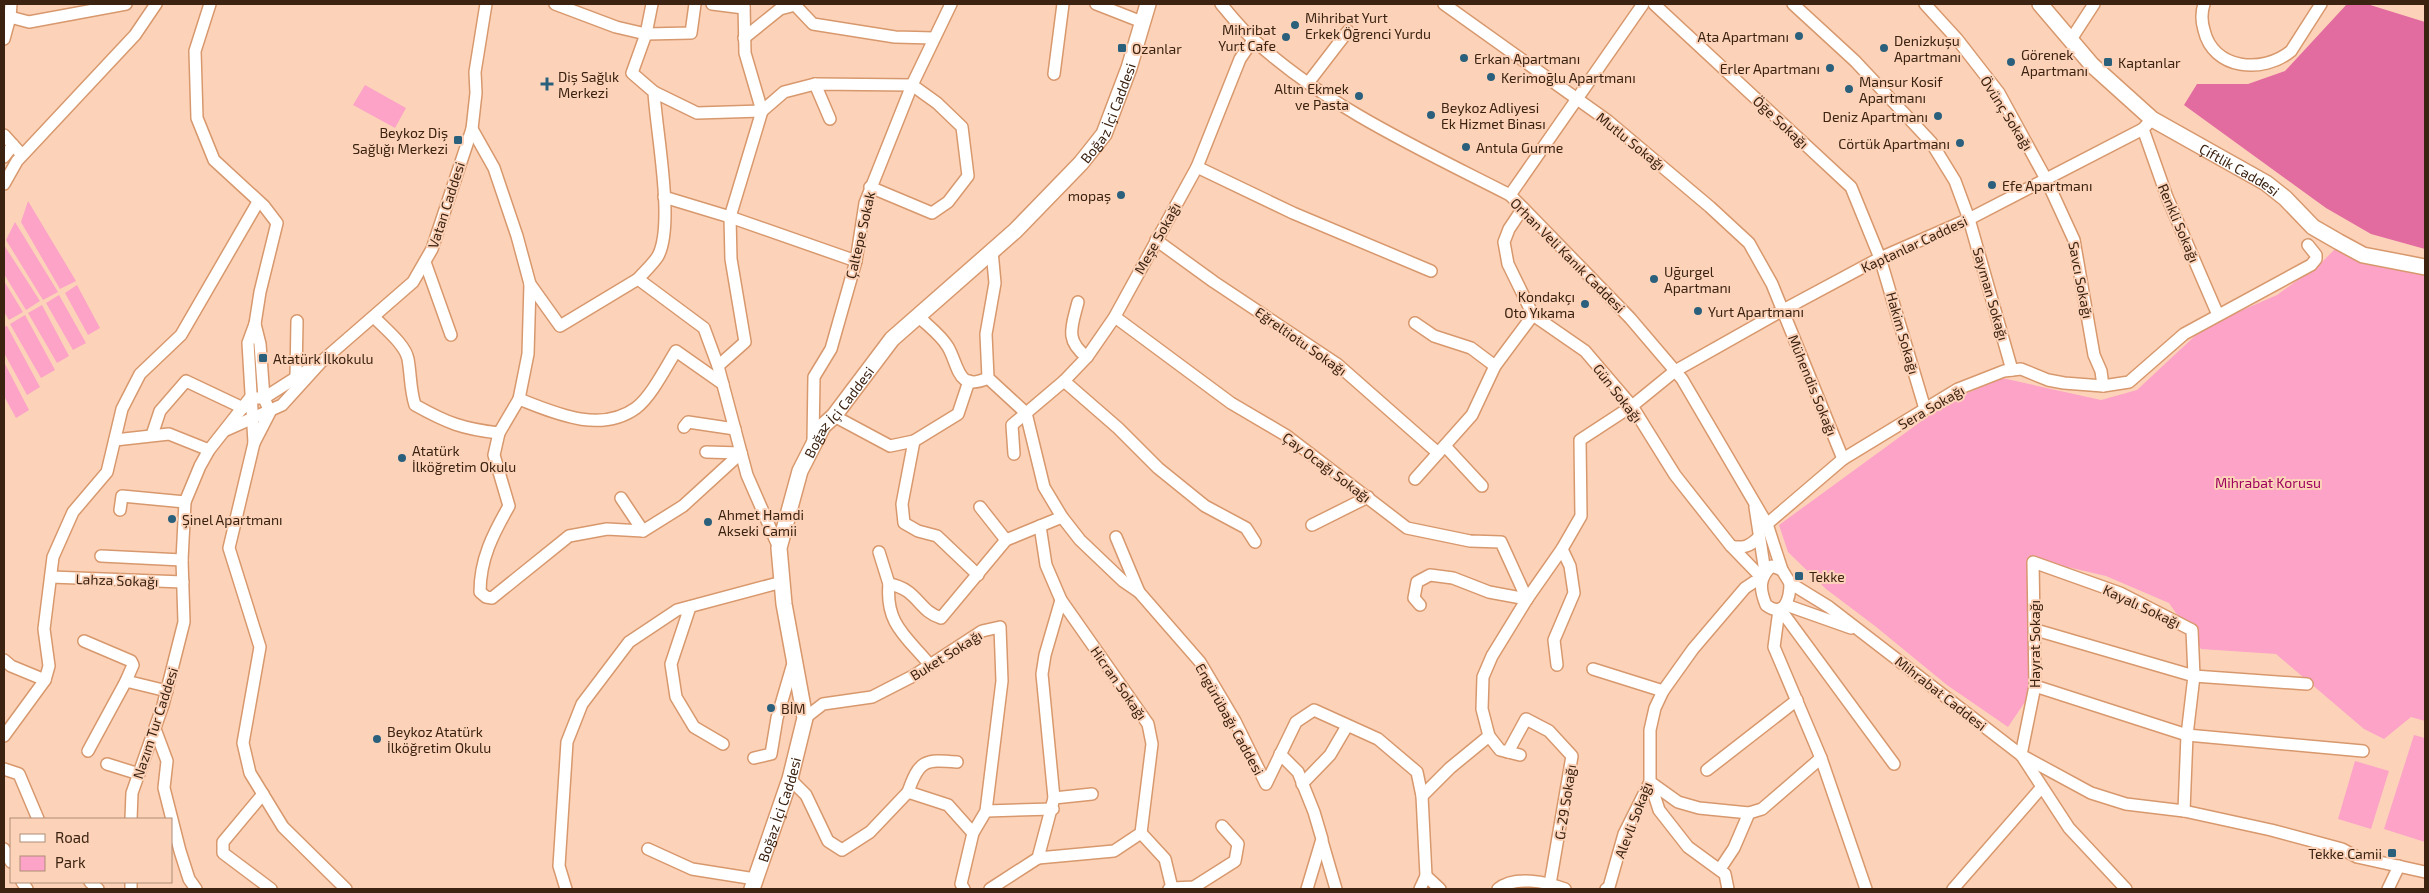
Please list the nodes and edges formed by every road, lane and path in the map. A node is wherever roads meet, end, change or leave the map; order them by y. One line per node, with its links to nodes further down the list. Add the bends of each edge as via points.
1 (10, 4): 27 (street)
2 (126, 4): 27 (street, via 29,22)
3 (156, 4): 48 (street, via 135,35)
4 (210, 4): 56 (street, via 195,50 197,118 214,160)
5 (486, 4): 45 (street, Vatan Caddesi, via 475,72)
6 (555, 4): 30 (street, via 616,27)
7 (652, 4): 30 (street)
8 (695, 4): 30 (street, via 691,33)
9 (712, 4): 26 (street)
10 (795, 4): 31 (street, via 780,9); 32 (street, via 813,24 895,37)
11 (951, 4): 32 (street, Çaltepe Sokak)
12 (1063, 4): 36 (street)
13 (1096, 4): 28 (street)
14 (1148, 4): 28 (main road, Boğaz İçi Caddesi)
15 (1155, 4): 28 (main road)
16 (1220, 4): 34 (street, Orhan Veli Kanık Caddesi)
17 (1444, 4): 41 (street, Mutlu Sokağı)
18 (1643, 4): 41 (street)
19 (1654, 4): 63 (street, Öḡe Sokağı, via 1851,187)
20 (1793, 4): 59 (street, Sayman Sokağı, via 1855,61 1931,142 1955,181)
21 (1925, 4): 51 (street, Övünç Sokağı, via 1999,93)
22 (2040, 4): 35 (main road, Çiftlik Caddesi)
23 (2094, 4): 35 (street)
24 (2204, 4): 25 (street, via 2201,20 2208,44 2218,57 2227,62 2246,64 2274,62 2286,56)
25 (2321, 4)
26 (744, 6): 31 (street)
27 (10, 17): 33 (street)
28 (1142, 22): 62 (main road, Boğaz İçi Caddesi, via 1104,134 1074,170)
29 (1348, 31): 37 (street)
30 (646, 34): 40 (street, via 632,73)
31 (744, 38): 42 (street, via 745,53)
32 (934, 38): 39 (street, Çaltepe Sokak)
33 (4, 39)
34 (1253, 40): 37 (street, Orhan Veli Kanık Caddesi); 50 (street, Meşe Sokağı, via 1240,59)
35 (2070, 41): 44 (main road, Çiftlik Caddesi)
36 (1054, 74)
37 (1308, 82): 54 (street, Orhan Veli Kanık Caddesi, via 1392,135)
38 (814, 84): 39 (street); 42 (street, via 784,92); 43 (street)
39 (912, 86): 53 (street, Çaltepe Sokak); 53 (street, via 937,103 962,127 968,176 948,202 932,213)
40 (654, 92): 42 (street, via 697,113); 55 (street)
41 (1577, 98): 54 (street); 71 (street, Mutlu Sokağı, via 1669,172 1749,244)
42 (762, 111): 58 (street)
43 (830, 119)
44 (2148, 124): 51 (street, Kaptanlar Caddesi); 66 (main road, Çiftlik Caddesi, via 2266,182 2313,226 2363,255); 73 (street, Renkli Sokağı, via 2167,197)
45 (472, 129): 65 (street, Vatan Caddesi); 69 (street, via 494,168 518,236)
46 (4, 136): 47 (street)
47 (13, 146): 48 (street); 49 (street)
48 (22, 155): 52 (street)
49 (4, 157)
50 (1197, 167): 60 (street, Meşe Sokağı); 67 (street, via 1293,213)
51 (2046, 179): 59 (street, Kaptanlar Caddesi); 92 (street, Savcı Sokağı, via 2074,240 2094,355)
52 (4, 184)
53 (870, 187): 64 (street, Çaltepe Sokak, via 864,203)
54 (1510, 196): 57 (street, Orhan Veli Kanık Caddesi)
55 (664, 197): 58 (street); 68 (street, via 664,233 658,255)
56 (258, 202): 79 (street, via 277,222); 108 (street, via 181,334 140,374 122,408)
57 (1523, 208): 72 (street, Gün Sokağı, via 1508,229 1504,242 1508,264); 86 (street, Orhan Veli Kanık Caddesi, via 1630,318)
58 (730, 217): 64 (street); 83 (street, via 731,259 745,342)
59 (1969, 219): 63 (street, Kaptanlar Caddesi); 85 (street, Sayman Sokağı)
60 (1156, 240): 76 (street, Meşe Sokağı); 113 (street, Eğreltiotu Sokağı, via 1336,364)
61 (2308, 245): 73 (street, via 2316,255 2311,265)
62 (992, 251): 75 (main road, Boğaz İçi Caddesi); 88 (street, via 995,283 986,334)
63 (1880, 258): 71 (street, Kaptanlar Caddesi); 98 (street, Hakim Sokağı)
64 (856, 261): 111 (street, Çaltepe Sokak, via 831,349 814,377)
65 (425, 262): 74 (street, Vatan Caddesi, via 413,282); 80 (street)
66 (2425, 268)
67 (1431, 271)
68 (638, 279): 69 (street, via 560,326); 83 (street, via 704,328)
69 (530, 284): 95 (street, via 528,354)
70 (1078, 302): 81 (street, via 1071,337 1077,349)
71 (1783, 310): 86 (street, Kaptanlar Caddesi); 117 (street, Mühendis Sokağı)
72 (1533, 315): 84 (street); 96 (street, Gün Sokağı, via 1585,351)
73 (2218, 315): 92 (street, via 2184,334 2130,382)
74 (374, 316): 82 (street, Vatan Caddesi); 106 (street, via 408,357 415,406 449,424)
75 (918, 316): 89 (street, via 948,346 959,375); 101 (main road, Boğaz İçi Caddesi, via 892,339)
76 (1115, 317): 81 (street, Meşe Sokağı); 120 (street, Çay Ocağı Sokağı, via 1231,403 1287,436)
77 (297, 321): 87 (street)
78 (1415, 323): 84 (street, via 1434,336 1470,348)
79 (255, 324): 93 (street, via 248,343); 94 (street, via 260,344)
80 (451, 334)
81 (1088, 357): 90 (street, Meşe Sokağı)
82 (321, 362): 87 (street, Vatan Caddesi); 99 (street, Vatan Caddesi, via 282,406)
83 (718, 366): 91 (street)
84 (1495, 366): 113 (street, via 1472,415)
85 (2012, 370): 92 (street, via 2021,369 2064,383); 98 (street, Sera Sokağı, via 1958,389)
86 (1675, 371): 96 (street, Kaptanlar Caddesi); 123 (street, Orhan Veli Kanık Caddesi)
87 (296, 377): 94 (street, Vatan Caddesi)
88 (988, 378): 89 (street, via 979,382); 100 (street)
89 (969, 381): 109 (street, via 958,414)
90 (1064, 381): 100 (street, Meşe Sokağı); 134 (street, via 1158,468 1205,506 1246,528)
91 (723, 384): 95 (street, via 676,351 637,408 606,420 569,418); 104 (street)
92 (2103, 386)
93 (250, 398): 94 (street); 97 (street); 102 (street)
94 (264, 398): 99 (street)
95 (519, 399): 106 (street)
96 (1632, 406): 135 (street, Gün Sokağı, via 1675,475); 137 (street, Kaptanlar Caddesi, via 1580,440 1581,516)
97 (243, 408): 105 (street); 107 (street, via 186,381 160,411)
98 (1925, 409): 117 (street, Sera Sokağı)
99 (270, 412): 102 (street, Vatan Caddesi); 110 (street)
100 (1026, 413): 116 (street, Meşe Sokağı, via 1012,425); 126 (street, Engürübağı Caddesi, via 1044,487)
101 (834, 416): 109 (street, via 890,446); 111 (main road, Boğaz İçi Caddesi, via 823,426)
102 (252, 418): 105 (street, Vatan Caddesi); 110 (street)
103 (684, 427): 104 (street, via 688,422)
104 (735, 428): 115 (street)
105 (226, 430): 112 (street, Nazım Tur Caddesi)
106 (499, 433): 130 (street, via 494,455 509,506 489,541 480,575 480,592 486,597 492,598 499,593 569,536 607,529)
107 (152, 434): 108 (street); 112 (street, via 169,434)
108 (115, 440): 144 (street, via 107,472 73,512 53,557)
109 (914, 442): 143 (street, via 902,504 904,523 936,536)
110 (254, 443): 200 (street, via 229,548 260,647 243,743 250,773)
111 (813, 446): 136 (main road, Boğaz İçi Caddesi, via 800,471)
112 (209, 450): 122 (street, Nazım Tur Caddesi)
113 (1441, 450): 118 (street); 119 (street, Eğreltiotu Sokağı)
114 (706, 452): 115 (street)
115 (741, 453): 130 (street, via 683,506); 136 (street, via 747,475)
116 (1014, 454)
117 (1844, 459): 127 (street, Sera Sokağı)
118 (1415, 479)
119 (1482, 486)
120 (1368, 497): 128 (street); 151 (street, Çay Ocağı Sokağı, via 1407,528 1470,541 1501,542)
121 (621, 498): 130 (street)
122 (185, 502): 125 (street, via 122,496); 140 (street, Nazım Tur Caddesi)
123 (1754, 503): 127 (street, Orhan Veli Kanık Caddesi); 132 (street)
124 (980, 507): 133 (street)
125 (120, 510)
126 (1062, 517): 129 (street); 150 (street, Engürübağı Caddesi, via 1080,540 1122,581)
127 (1767, 524): 142 (street, Orhan Veli Kanık Caddesi)
128 (1312, 525)
129 (1040, 526): 133 (street); 152 (street, Hicran Sokağı, via 1046,565)
130 (644, 531)
131 (1116, 537): 150 (street)
132 (1758, 538): 135 (street, via 1744,547); 145 (street)
133 (1006, 540): 143 (street)
134 (1255, 542)
135 (1731, 546): 145 (street, Gün Sokağı)
136 (779, 548): 147 (main road, Boğaz İçi Caddesi)
137 (1562, 549): 151 (street); 164 (street, via 1570,566 1574,593 1554,640)
138 (879, 552): 149 (street)
139 (101, 556): 140 (street)
140 (182, 560): 146 (street, Nazım Tur Caddesi)
141 (2033, 562): 157 (street, Hayrat Sokağı); 166 (street, Kayalı Sokağı, via 2120,593 2192,630)
142 (1782, 570): 145 (street, via 1772,566); 148 (street)
143 (978, 574): 149 (street, via 941,618 932,615 902,586)
144 (51, 577): 146 (street, Lahza Sokağı); 167 (street, via 44,629 49,666)
145 (1763, 577): 154 (street); 172 (street, Alevli Sokağı, via 1745,588 1692,650)
146 (183, 582): 171 (street, Nazım Tur Caddesi, via 184,622)
147 (782, 582): 155 (street); 161 (main road, Boğaz İçi Caddesi)
148 (1790, 583): 156 (street, via 1790,596); 158 (street, Mihrabat Caddesi)
149 (889, 584): 163 (street, via 887,597 893,621)
150 (1139, 592): 184 (street, Engürübağı Caddesi, via 1200,662 1235,721 1266,784)
151 (1527, 599): 153 (street, via 1490,592 1453,578 1430,575 1417,582 1414,591 1414,598); 179 (street, via 1483,677 1482,709)
152 (1061, 600): 203 (street, via 1044,655 1042,674); 213 (street, Hicran Sokağı, via 1148,724 1152,744)
153 (1420, 605)
154 (1766, 605): 156 (street, via 1772,609); 160 (street)
155 (690, 606): 180 (street, via 671,664 676,697 694,727); 229 (street, via 677,610 629,642 582,704 567,742 559,866)
156 (1782, 608): 158 (street); 160 (street); 191 (street)
157 (2036, 630): 166 (street); 170 (street, Hayrat Sokağı)
158 (1861, 631): 186 (street, Mihrabat Caddesi)
159 (84, 641): 168 (street, via 131,661 133,665)
160 (1774, 647): 173 (street)
161 (794, 658): 174 (main road, Boğaz İçi Caddesi); 187 (street, via 777,718 771,754)
162 (4, 660): 167 (street)
163 (930, 665): 174 (street, Buket Sokağı, via 872,697 823,704); 204 (street, Buket Sokağı, via 982,631 1000,627 1002,681)
164 (1557, 665)
165 (1593, 669): 172 (street)
166 (2194, 676): 169 (street); 177 (street, Kayalı Sokağı)
167 (45, 680): 178 (street)
168 (126, 680): 171 (street); 181 (street)
169 (2307, 684)
170 (2035, 686): 177 (street); 186 (street, Hayrat Sokağı)
171 (167, 691): 176 (street, Nazım Tur Caddesi)
172 (1663, 691): 196 (street, Alevli Sokağı, via 1654,708 1650,730)
173 (1796, 700): 188 (street); 193 (street)
174 (805, 718): 195 (main road, Boğaz İçi Caddesi)
175 (1347, 726): 184 (street, Engürübağı Caddesi, via 1314,710 1296,722); 197 (street, via 1330,755); 202 (street, Engürübağı Caddesi, via 1378,739 1417,772)
176 (155, 730): 194 (street, Nazım Tur Caddesi); 209 (street, via 167,761 164,788)
177 (2187, 735): 182 (street); 205 (street, Kayalı Sokağı)
178 (4, 736)
179 (1489, 736): 183 (street, via 1500,750); 202 (street)
180 (722, 744)
181 (88, 751)
182 (2363, 751)
183 (1508, 752): 185 (street); 224 (street, G-29 Sokağı, via 1526,719 1549,731 1572,756)
184 (1280, 754): 197 (street, via 1298,772)
185 (1520, 755)
186 (2021, 755): 198 (street); 205 (street, via 2090,793 2126,804)
187 (754, 758)
188 (1821, 758): 206 (street, via 1762,809); 240 (street)
189 (957, 762): 199 (street, via 934,760 921,764)
190 (107, 764): 194 (street)
191 (1894, 764)
192 (4, 769): 207 (street, via 19,774)
193 (1707, 770)
194 (139, 774): 208 (street, Nazım Tur Caddesi, via 132,793)
195 (790, 778): 199 (street, via 806,795 828,841 842,850 870,832); 223 (main road, Boğaz İçi Caddesi)
196 (1650, 782): 206 (street, via 1678,802 1699,808); 220 (street, via 1659,810 1688,847); 225 (street, Alevli Sokağı, via 1624,834)
197 (1302, 784): 214 (street)
198 (2041, 788): 241 (street); 242 (street, via 2069,828)
199 (908, 792): 212 (street, via 948,806)
200 (262, 794): 227 (street, via 223,842 223,853); 228 (street, via 283,827)
201 (1092, 794): 203 (street)
202 (1422, 796): 222 (street, Engürübağı Caddesi)
203 (1053, 804): 204 (street); 217 (street)
204 (986, 811): 212 (street, Buket Sokağı)
205 (2184, 811): 219 (street, via 2271,830 2342,849 2357,857)
206 (1749, 813): 220 (street, via 1734,848)
207 (38, 818)
208 (131, 818)
209 (172, 818)
210 (172, 820): 226 (street, via 189,880)
211 (1222, 826): 232 (street, via 1238,844 1235,861 1194,887)
212 (972, 833): 230 (street, Buket Sokağı, via 961,884)
213 (1141, 833): 217 (street, via 1114,851); 232 (street, via 1165,859)
214 (1322, 840): 233 (street); 234 (street)
215 (4, 849): 218 (street)
216 (648, 849): 223 (street, via 692,870)
217 (1038, 858): 231 (street)
218 (10, 860)
219 (2399, 866): 221 (street); 243 (street)
220 (1720, 869): 239 (street, via 1725,874)
221 (2425, 872)
222 (1426, 876): 235 (street, Engürübağı Caddesi); 236 (street)
223 (754, 884)
224 (1550, 884): 237 (street, via 1527,880); 238 (street)
225 (1610, 888)
226 (196, 889)
227 (271, 889)
228 (346, 889)
229 (566, 889)
230 (964, 889)
231 (990, 889)
232 (1170, 889)
233 (1307, 889)
234 (1336, 889)
235 (1420, 889)
236 (1440, 889)
237 (1498, 889)
238 (1565, 889)
239 (1728, 889)
240 (1866, 889)
241 (1953, 889)
242 (2126, 889)
243 (2388, 889)

